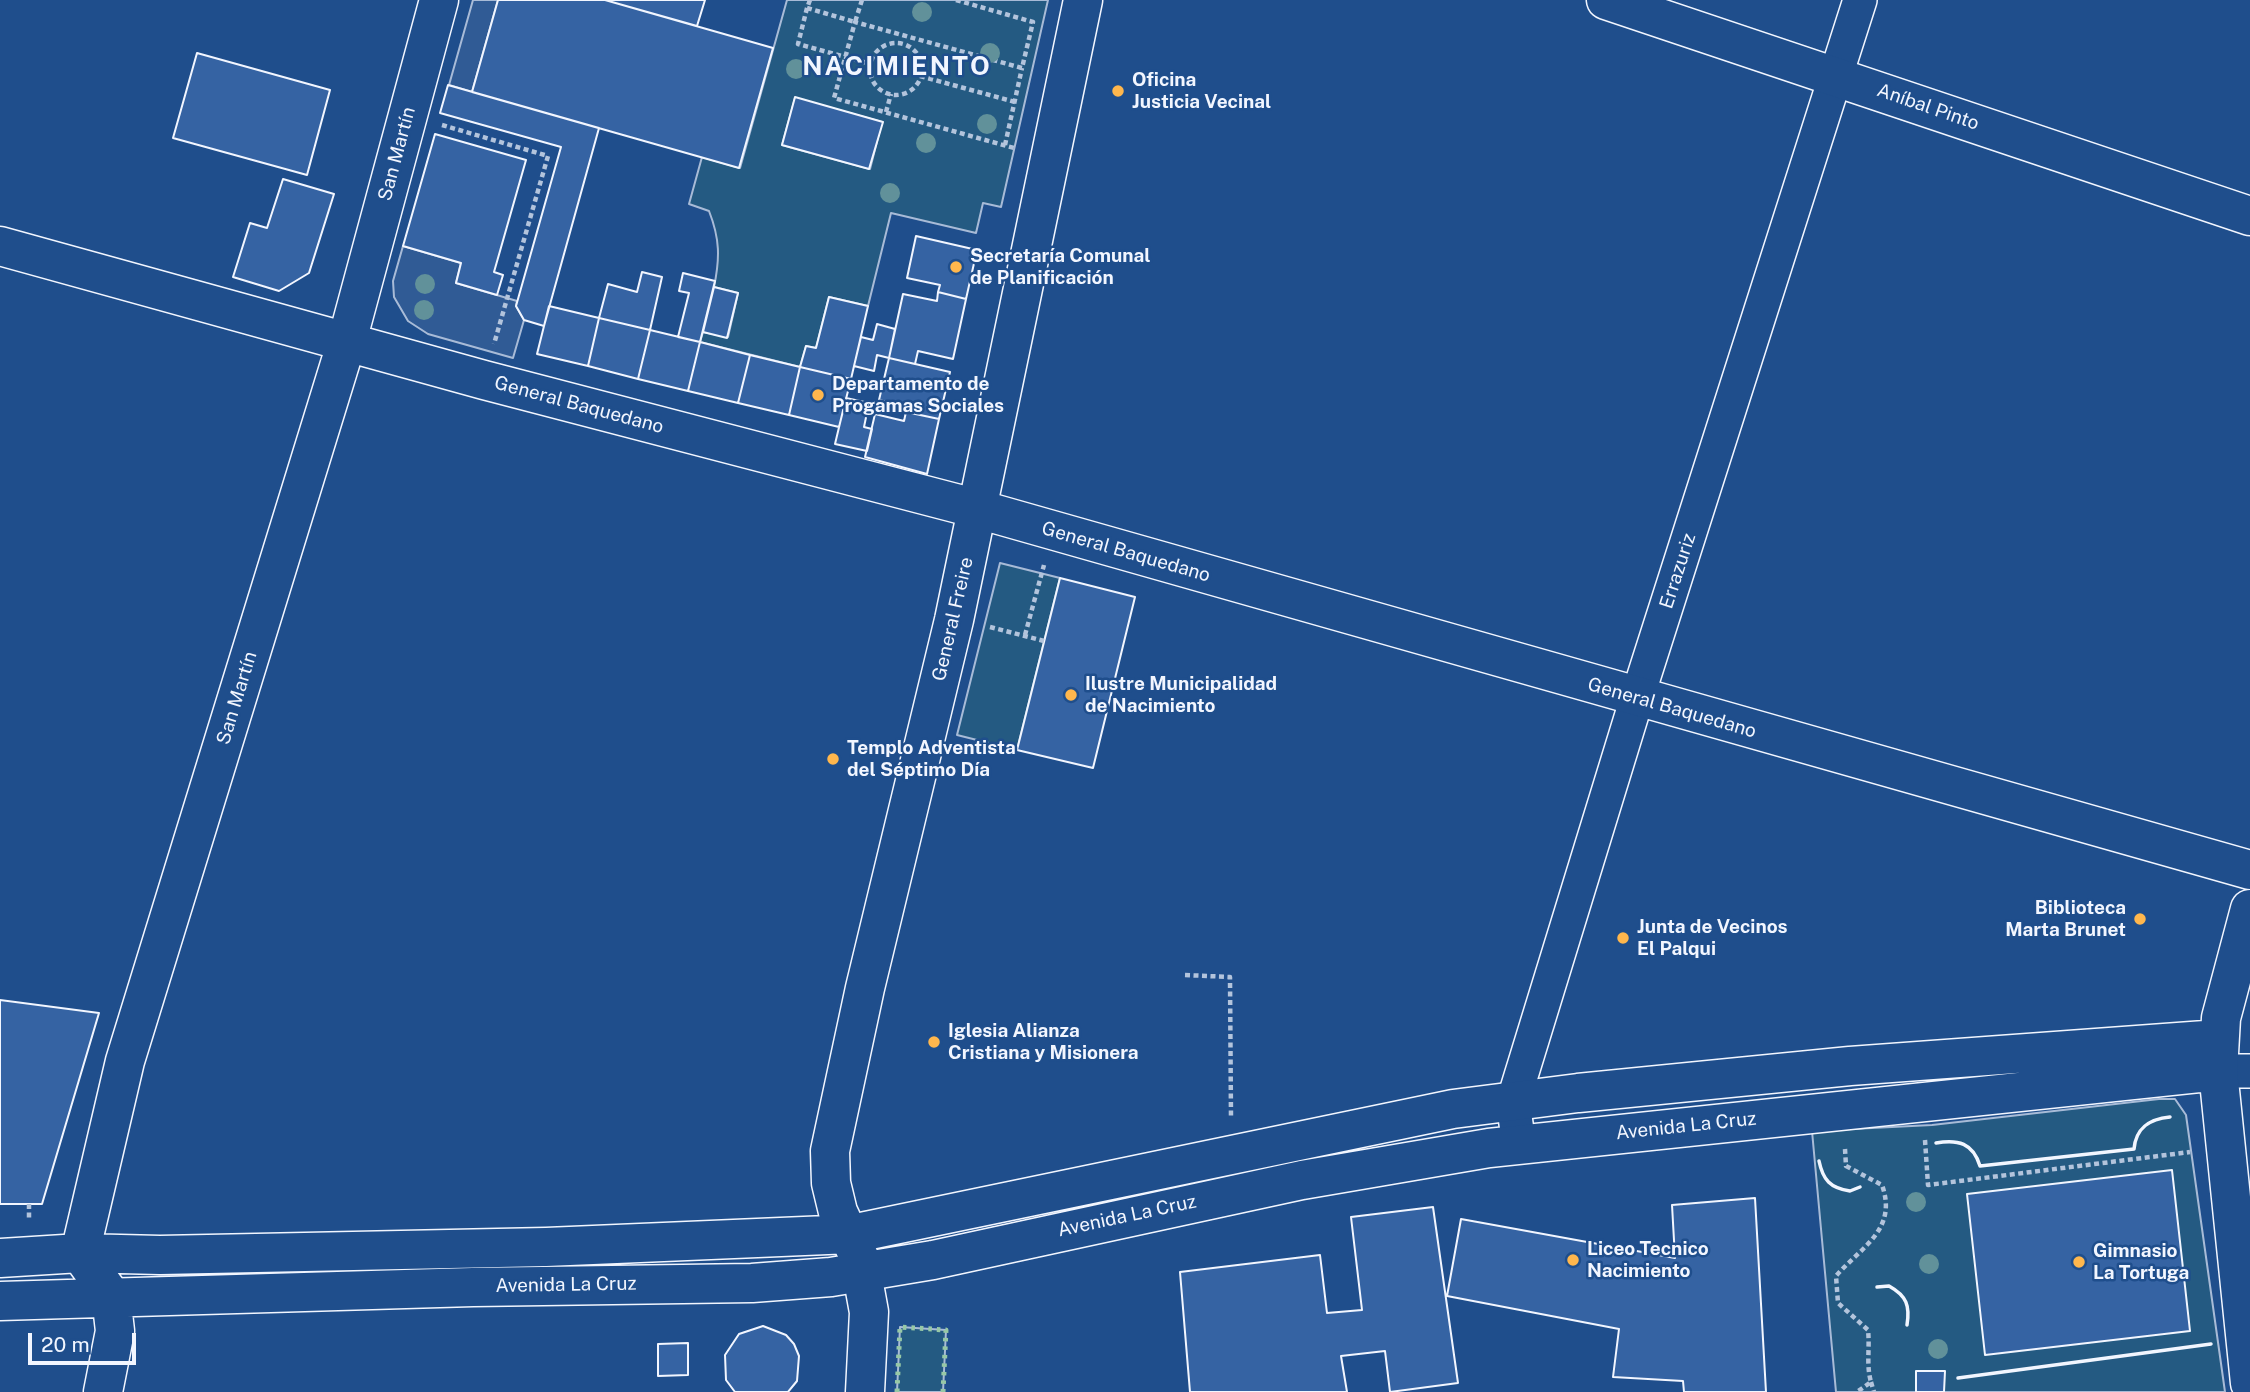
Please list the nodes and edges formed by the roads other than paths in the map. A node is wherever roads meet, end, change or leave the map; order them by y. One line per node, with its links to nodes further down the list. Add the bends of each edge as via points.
1 (439, 0): 8 (main road, San Martín)
2 (1083, 0): 9 (main road, General Freire)
3 (1606, 0): 5 (main road, Aníbal Pinto)
4 (1860, 0): 5 (street, Errazuriz)
5 (1837, 75): 6 (main road, Aníbal Pinto); 10 (street, Errazuriz)
6 (2250, 216)
7 (0, 246): 8 (main road, General Baquedano)
8 (347, 341): 9 (main road, General Baquedano); 16 (main road, San Martín, via 125,1061)
9 (978, 509): 10 (main road, General Baquedano); 17 (main road, General Freire, via 830,1152 838,1212)
10 (1637, 698): 11 (main road, General Baquedano); 14 (street, Errazuriz)
11 (2250, 870)
12 (2250, 909): 13 (main road, via 2221,1018)
13 (2229, 1060): 14 (main road, Avenida La Cruz, via 1850,1066); 15 (main road, Avenida La Cruz); 21 (main road, via 2226,1147)
14 (1513, 1102): 15 (street, Errazuriz); 17 (main road, Avenida La Cruz, via 1453,1109 1231,1154)
15 (1519, 1145): 17 (main road, Avenida La Cruz, via 1302,1180 933,1260)
16 (80, 1253): 17 (main road, Avenida La Cruz, via 546,1247); 18 (main road, Avenida La Cruz); 19 (main road)
17 (857, 1254): 19 (main road, Avenida La Cruz, via 752,1283); 23 (main road, General Freire, via 869,1312)
18 (0, 1258)
19 (111, 1296): 20 (main road, Avenida La Cruz); 22 (main road, via 115,1331)
20 (0, 1301)
21 (2250, 1382)
22 (103, 1392)
23 (865, 1392)

